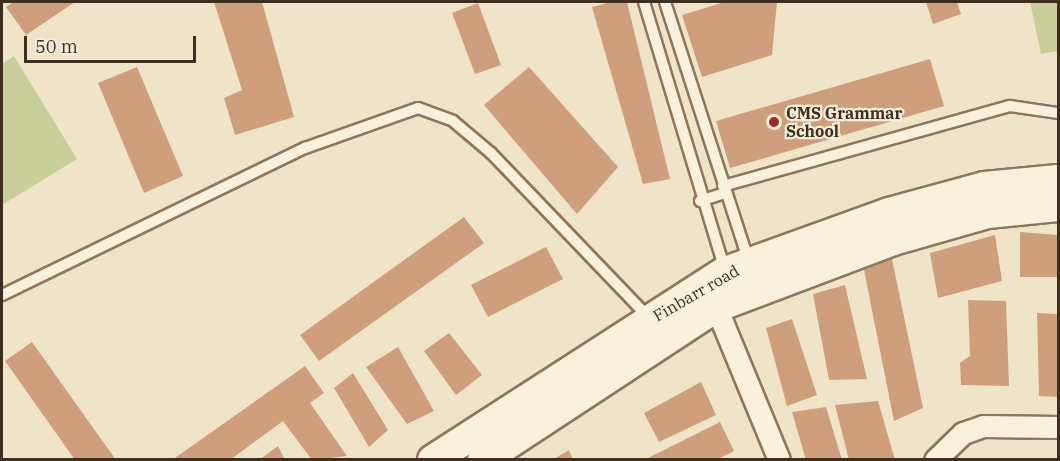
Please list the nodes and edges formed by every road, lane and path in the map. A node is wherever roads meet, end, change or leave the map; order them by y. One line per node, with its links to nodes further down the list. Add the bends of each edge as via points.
1 (644, 2): 6 (lane)
2 (666, 2): 5 (lane)
3 (1059, 113): 5 (lane, via 1010,106)
4 (1059, 180): 8 (main road, Finbarr road, via 985,187 899,210)
5 (724, 190): 6 (lane); 8 (lane)
6 (700, 201): 8 (lane)
7 (1059, 206): 10 (main road, Finbarr road, via 988,213 893,240)
8 (737, 267): 11 (main road, Finbarr road)
9 (2, 296): 11 (lane, via 305,148 418,108 453,121 491,153)
10 (716, 307): 14 (main road, Finbarr road); 15 (street)
11 (650, 319): 13 (main road, Finbarr road)
12 (1059, 427): 16 (street, via 983,426 963,433)
13 (433, 459)
14 (483, 459)
15 (779, 459)
16 (935, 459)

